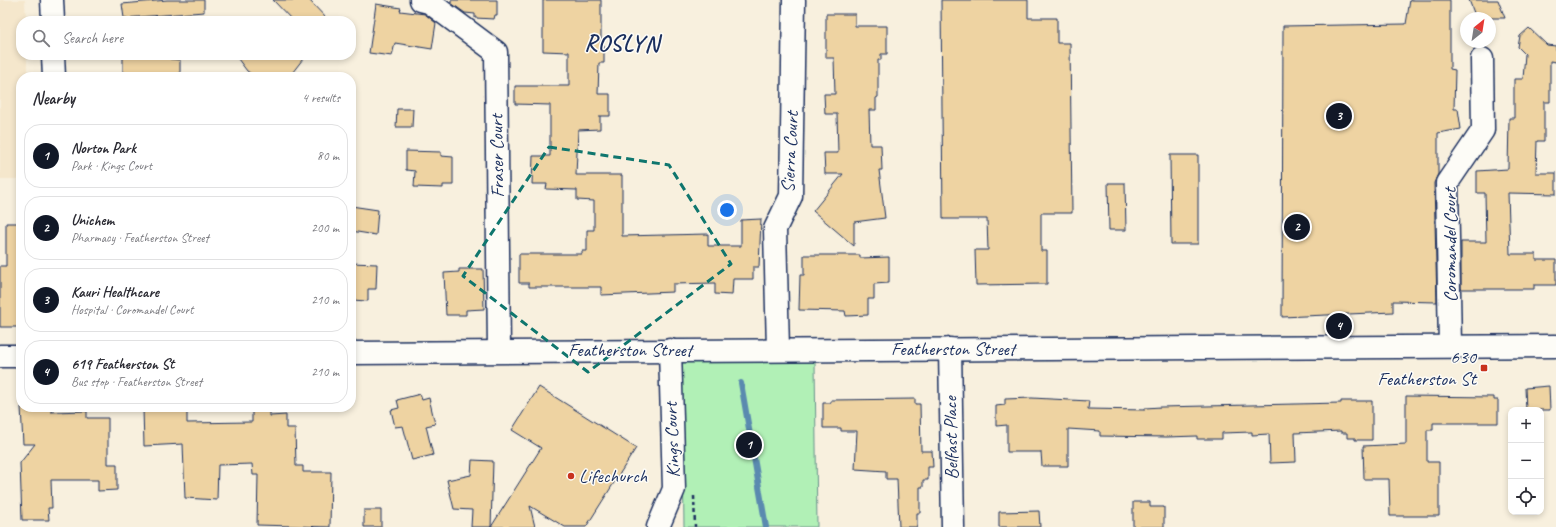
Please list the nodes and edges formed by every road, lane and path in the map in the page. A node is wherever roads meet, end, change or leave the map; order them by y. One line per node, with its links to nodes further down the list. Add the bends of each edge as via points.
1 (52, 0): 4 (street)
2 (421, 0): 13 (street, Fraser Court, via 429,2 496,52)
3 (794, 0): 10 (street, Sierra Court, via 791,196 775,229)
4 (53, 16)
5 (1482, 59): 8 (street, Coromandel Court, via 1484,130 1447,182)
6 (53, 60): 7 (street)
7 (54, 72)
8 (1450, 346): 9 (street, Featherston Street); 11 (street, Featherston Street)
9 (1556, 346)
10 (778, 349): 11 (street, Featherston Street); 12 (street, Featherston Street)
11 (950, 349): 18 (street, Belfast Place)
12 (670, 350): 13 (street, Featherston Street); 17 (street, Kings Court, via 674,489)
13 (499, 351): 14 (street, Featherston Street)
14 (356, 353)
15 (0, 356): 16 (street)
16 (16, 356)
17 (658, 527)
18 (952, 527)

